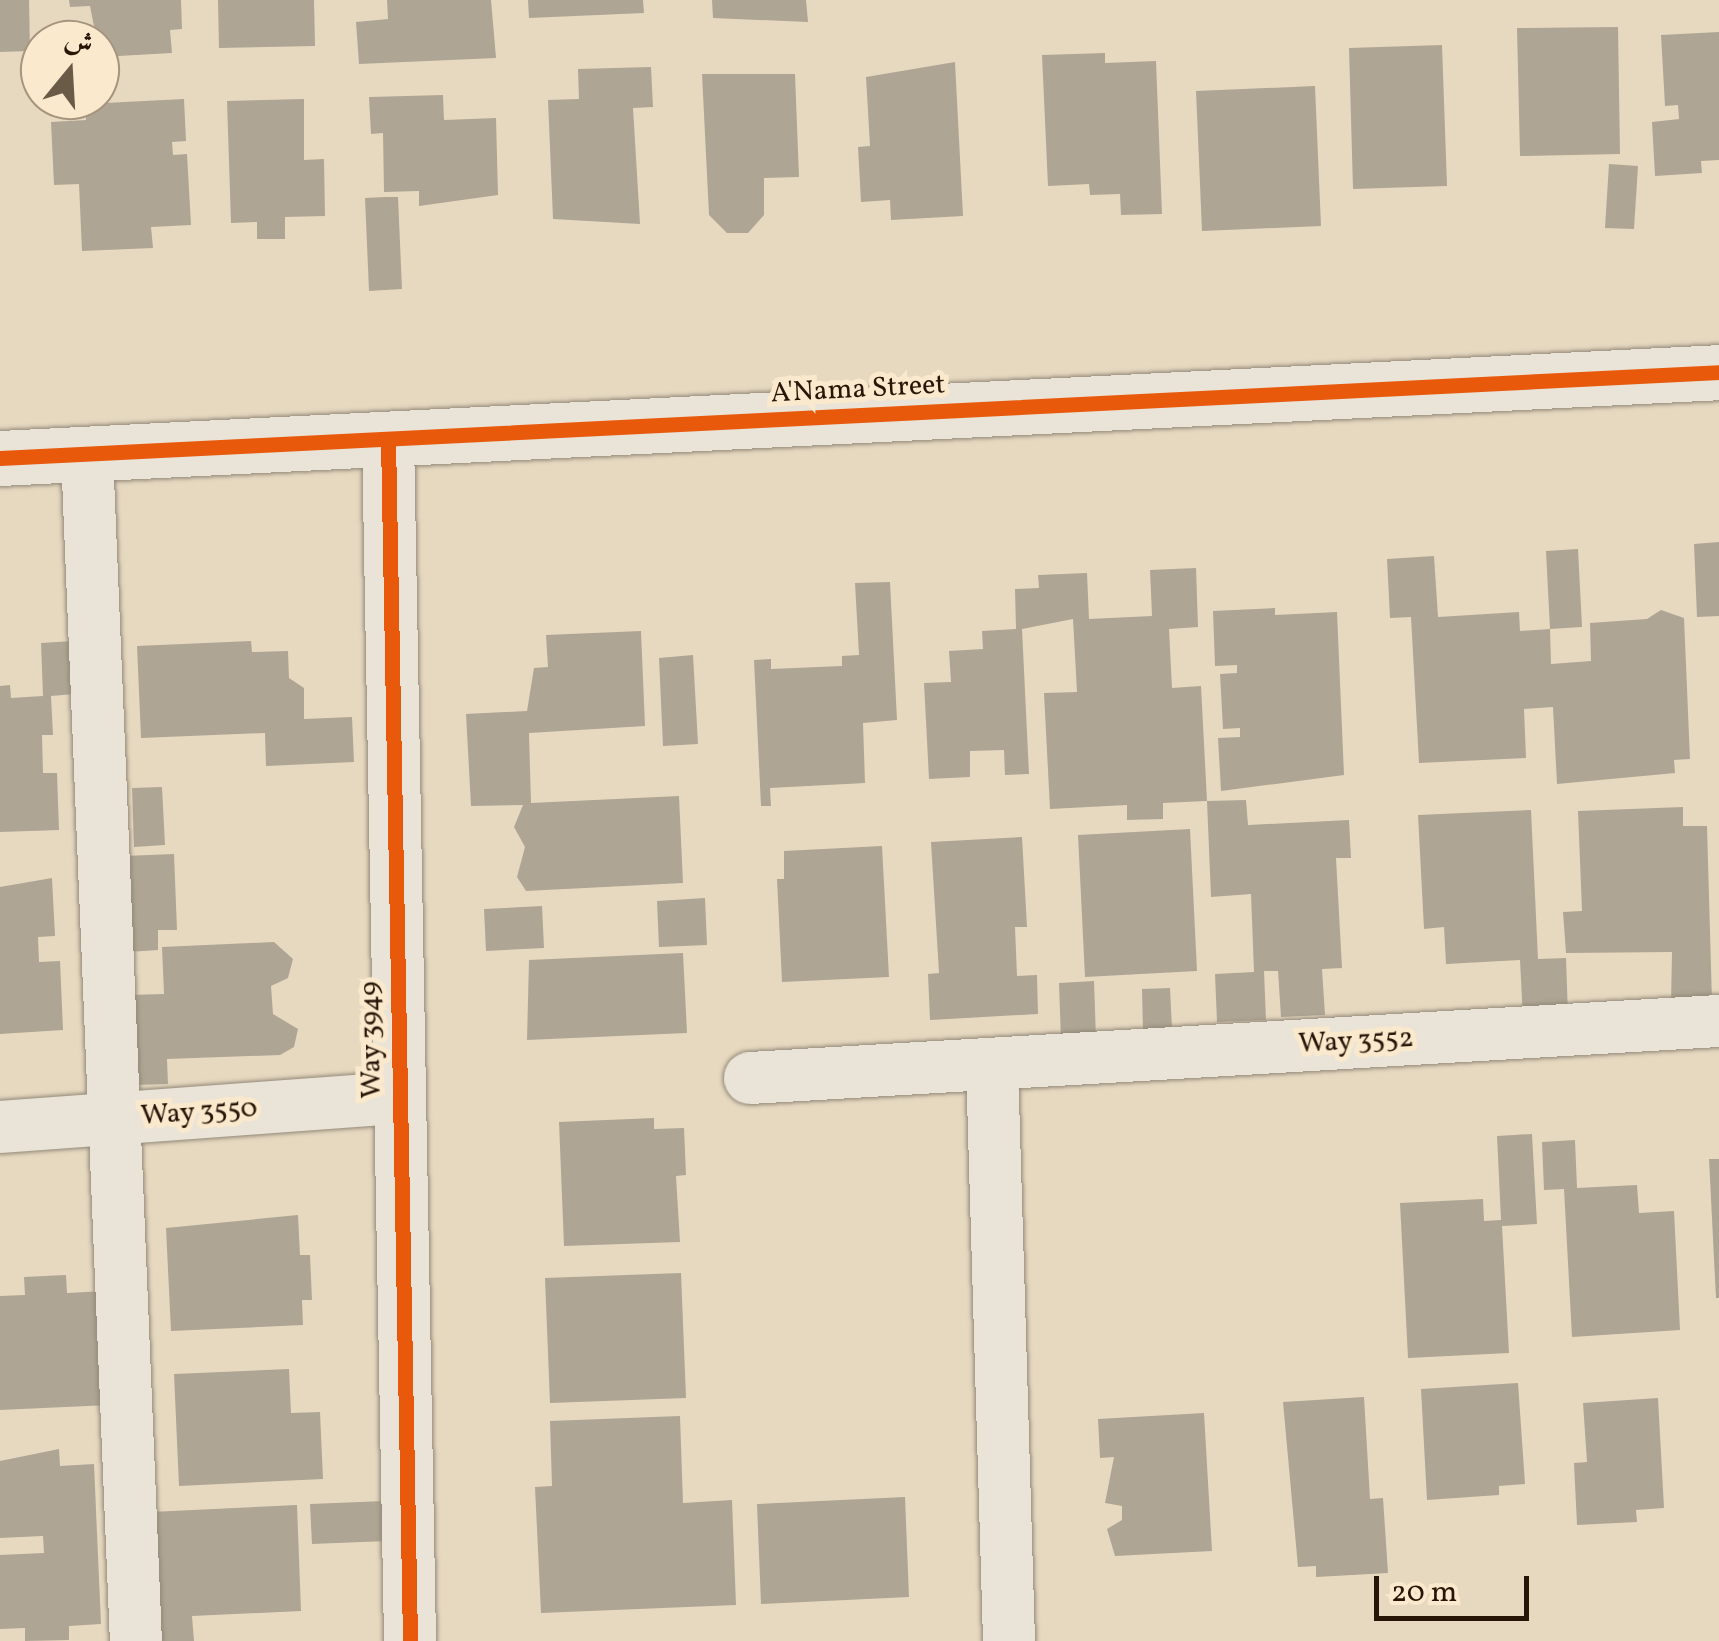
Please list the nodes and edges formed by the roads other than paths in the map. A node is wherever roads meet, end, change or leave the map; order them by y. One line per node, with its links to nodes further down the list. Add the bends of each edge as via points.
1 (1719, 372): 2 (street, A'Nama Street)
2 (388, 439): 3 (street, A'Nama Street); 8 (street, Way 3949)
3 (87, 454): 4 (street, A'Nama Street); 9 (street)
4 (0, 458)
5 (1719, 1021): 6 (street, Way 3552)
6 (992, 1064): 7 (street, Way 3552); 13 (street)
7 (750, 1078)
8 (398, 1098): 9 (street, Way 3550); 12 (street, Way 3949)
9 (114, 1120): 10 (street, Way 3550); 11 (street)
10 (0, 1127)
11 (136, 1641)
12 (410, 1641)
13 (1009, 1641)

